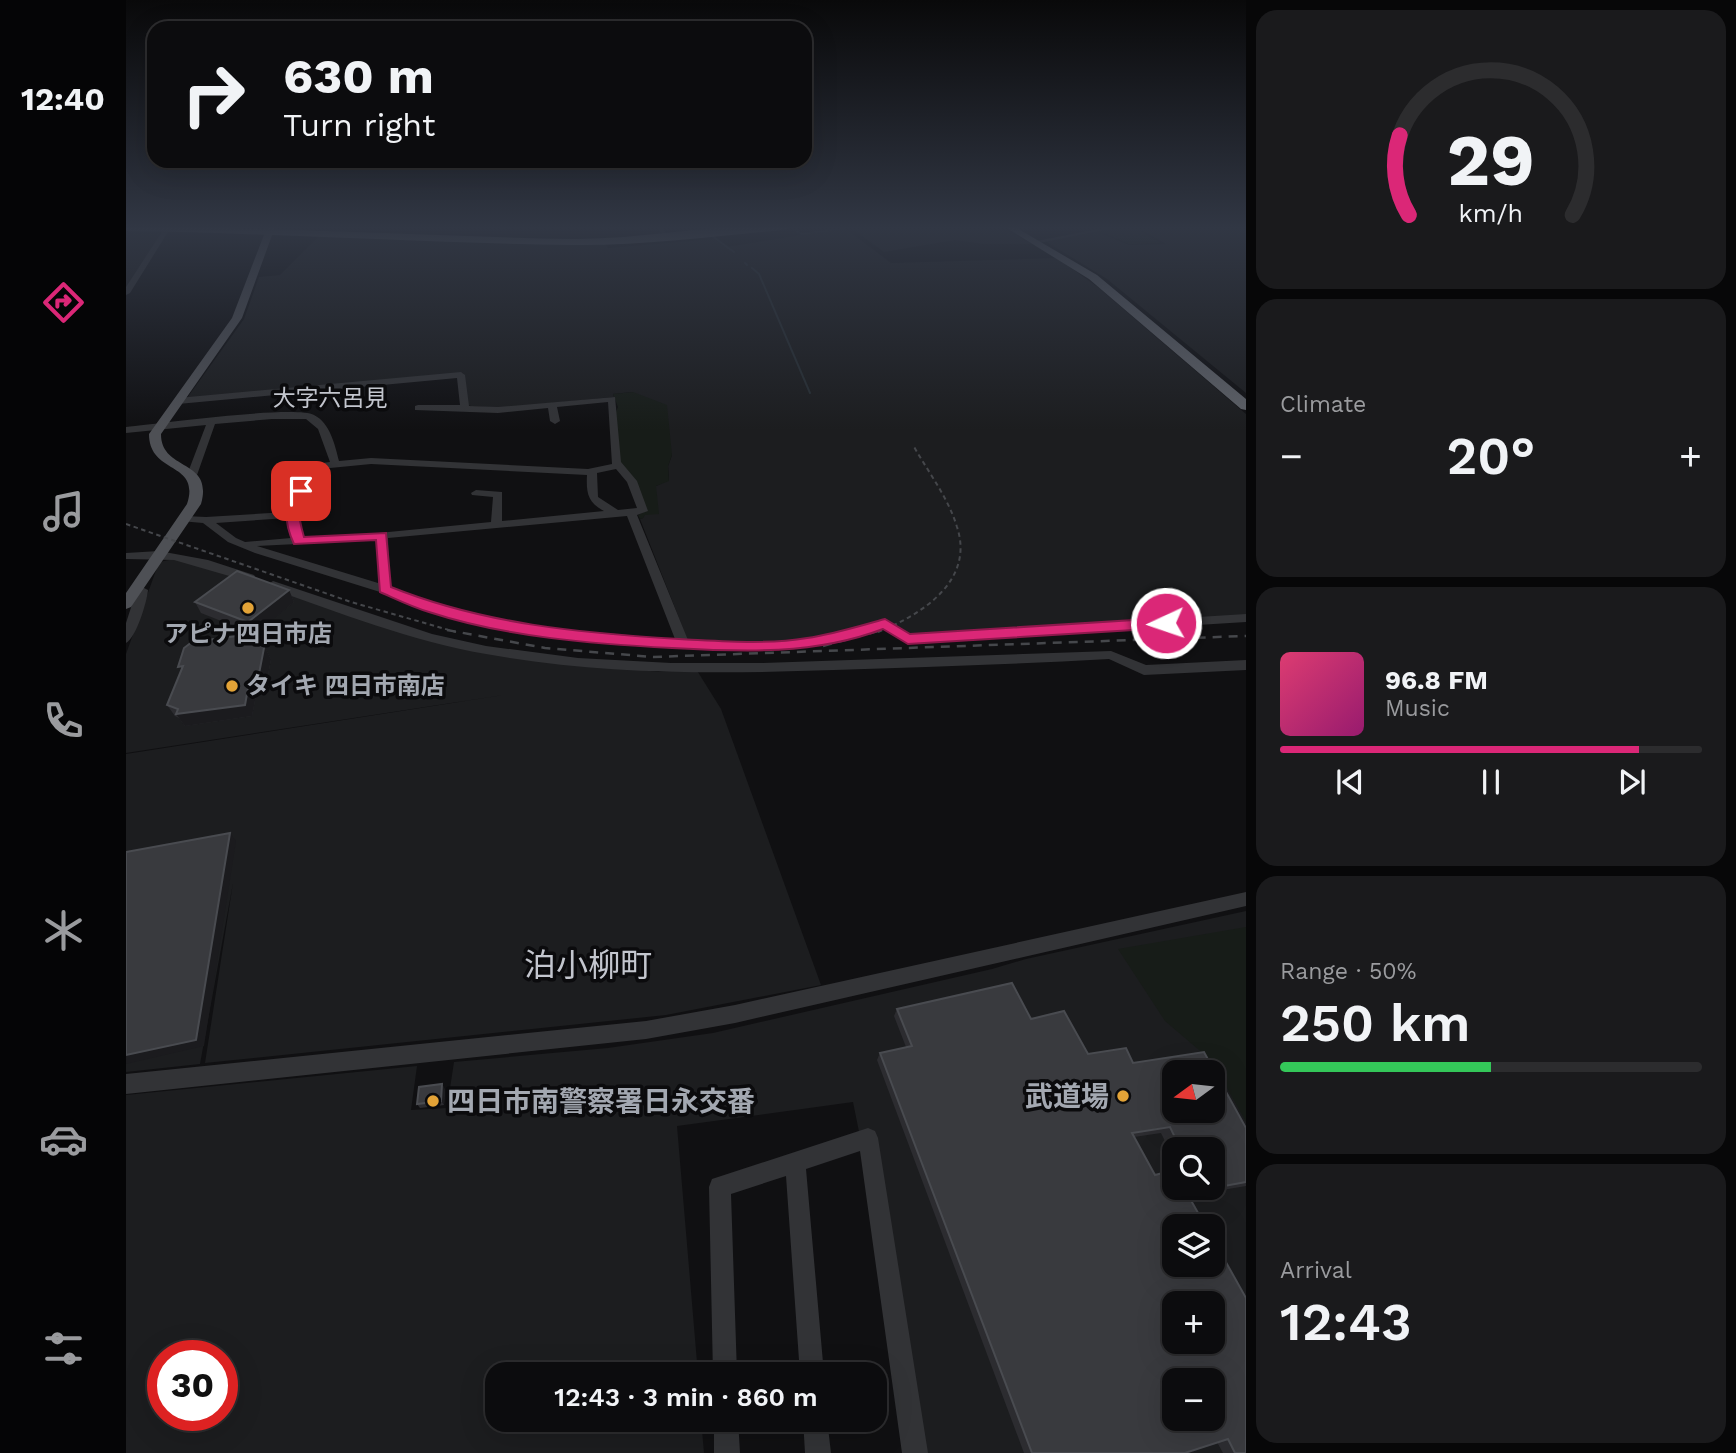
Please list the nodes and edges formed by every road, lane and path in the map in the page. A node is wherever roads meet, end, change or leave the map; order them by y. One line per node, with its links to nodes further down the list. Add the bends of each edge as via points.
1 (246, 295): 6 (main road, via 237,318)
2 (1114, 295): 8 (highway)
3 (1120, 295): 5 (highway)
4 (225, 396): 6 (street); 10 (street, via 461,375); 12 (street)
5 (1246, 398)
6 (178, 401): 13 (main road)
7 (552, 405): 10 (street); 11 (street); 16 (street, via 612,399)
8 (1246, 405)
9 (418, 408): 10 (street)
10 (465, 408)
11 (555, 421)
12 (214, 422): 13 (street); 15 (street, via 313,418 323,430); 18 (street)
13 (159, 427): 14 (street); 18 (main road, via 154,438 157,451)
14 (126, 430)
15 (335, 463): 17 (street); 22 (street, via 317,466 295,499)
16 (619, 466): 17 (street); 21 (street, via 632,481 643,511)
17 (592, 472): 20 (street, via 592,498)
18 (192, 475): 24 (main road, via 200,491)
19 (476, 493): 26 (street, via 498,495)
20 (615, 513): 21 (street); 26 (street)
21 (631, 513): 38 (street)
22 (291, 514): 23 (street); 28 (street)
23 (270, 516): 25 (street); 29 (street)
24 (184, 519): 25 (street); 31 (main road)
25 (206, 520): 30 (street)
26 (496, 523): 27 (street)
27 (382, 536): 28 (street); 34 (street)
28 (298, 542): 29 (street)
29 (266, 543): 30 (street)
30 (241, 544): 34 (street)
31 (160, 553): 32 (street); 33 (main road); 39 (street, via 189,558 433,638 562,660 719,670 1111,655 1144,670)
32 (126, 556)
33 (138, 589): 35 (main road); 37 (street, via 142,590 141,600)
34 (384, 589): 38 (street, via 434,609 523,629)
35 (126, 604)
36 (1246, 618): 38 (street, via 908,639 885,624 804,644)
37 (126, 639)
38 (683, 644)
39 (1246, 665)
40 (1246, 899): 41 (street, via 646,1030)
41 (126, 1084)
42 (795, 1162): 43 (street, via 720,1187); 44 (street); 49 (street, via 868,1138)
43 (725, 1362)
44 (811, 1362)
45 (726, 1432): 47 (street)
46 (817, 1432): 48 (street)
47 (727, 1453)
48 (818, 1453)
49 (914, 1453)

